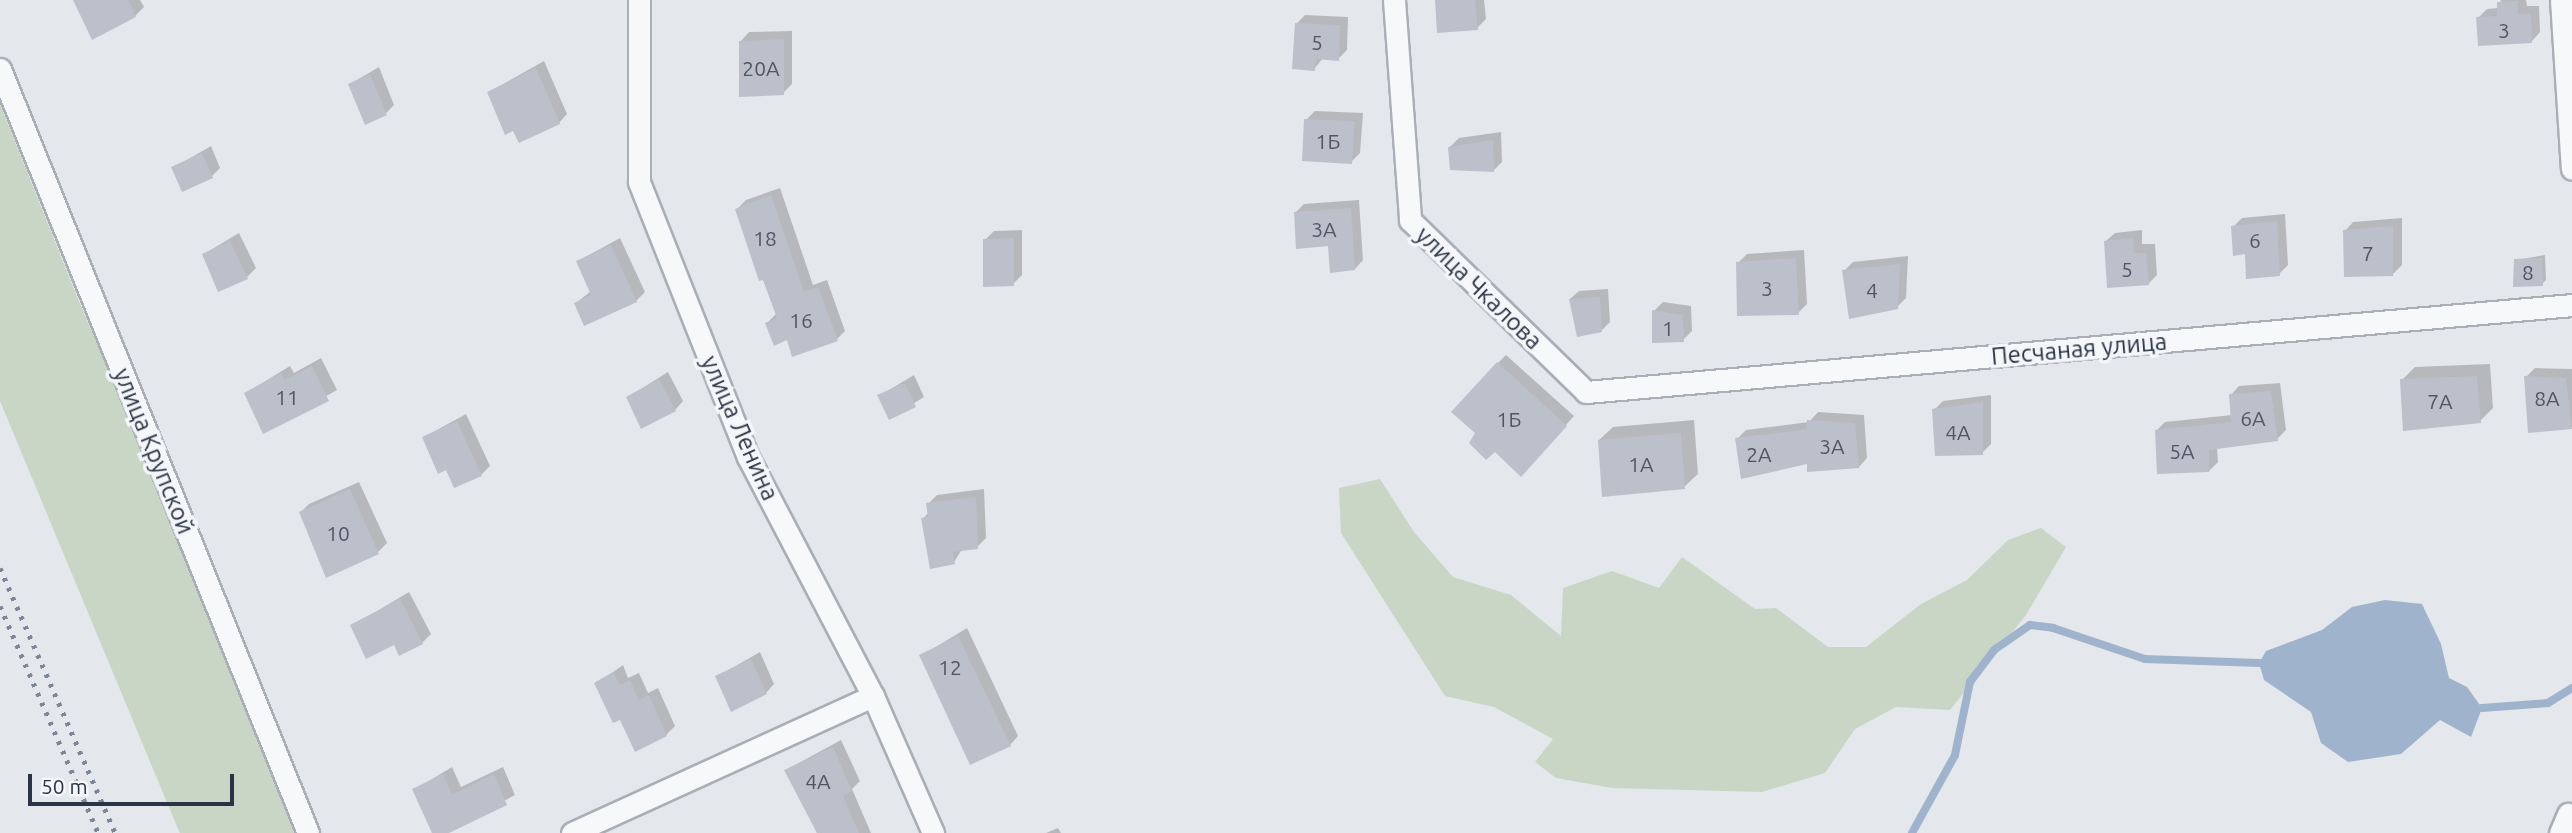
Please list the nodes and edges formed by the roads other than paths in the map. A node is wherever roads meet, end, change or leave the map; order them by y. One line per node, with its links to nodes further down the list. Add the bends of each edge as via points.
1 (639, 0): 8 (street, улица Ленина, via 639,182 748,457)
2 (1394, 0): 7 (street, улица Чкалова, via 1410,220)
3 (2561, 0): 5 (street)
4 (0, 69): 9 (street, улица Крупской)
5 (2572, 169)
6 (2572, 305): 7 (street, Песчаная улица)
7 (1586, 393)
8 (873, 696): 10 (street); 11 (street, улица Ленина)
9 (309, 833)
10 (572, 833)
11 (933, 833)

